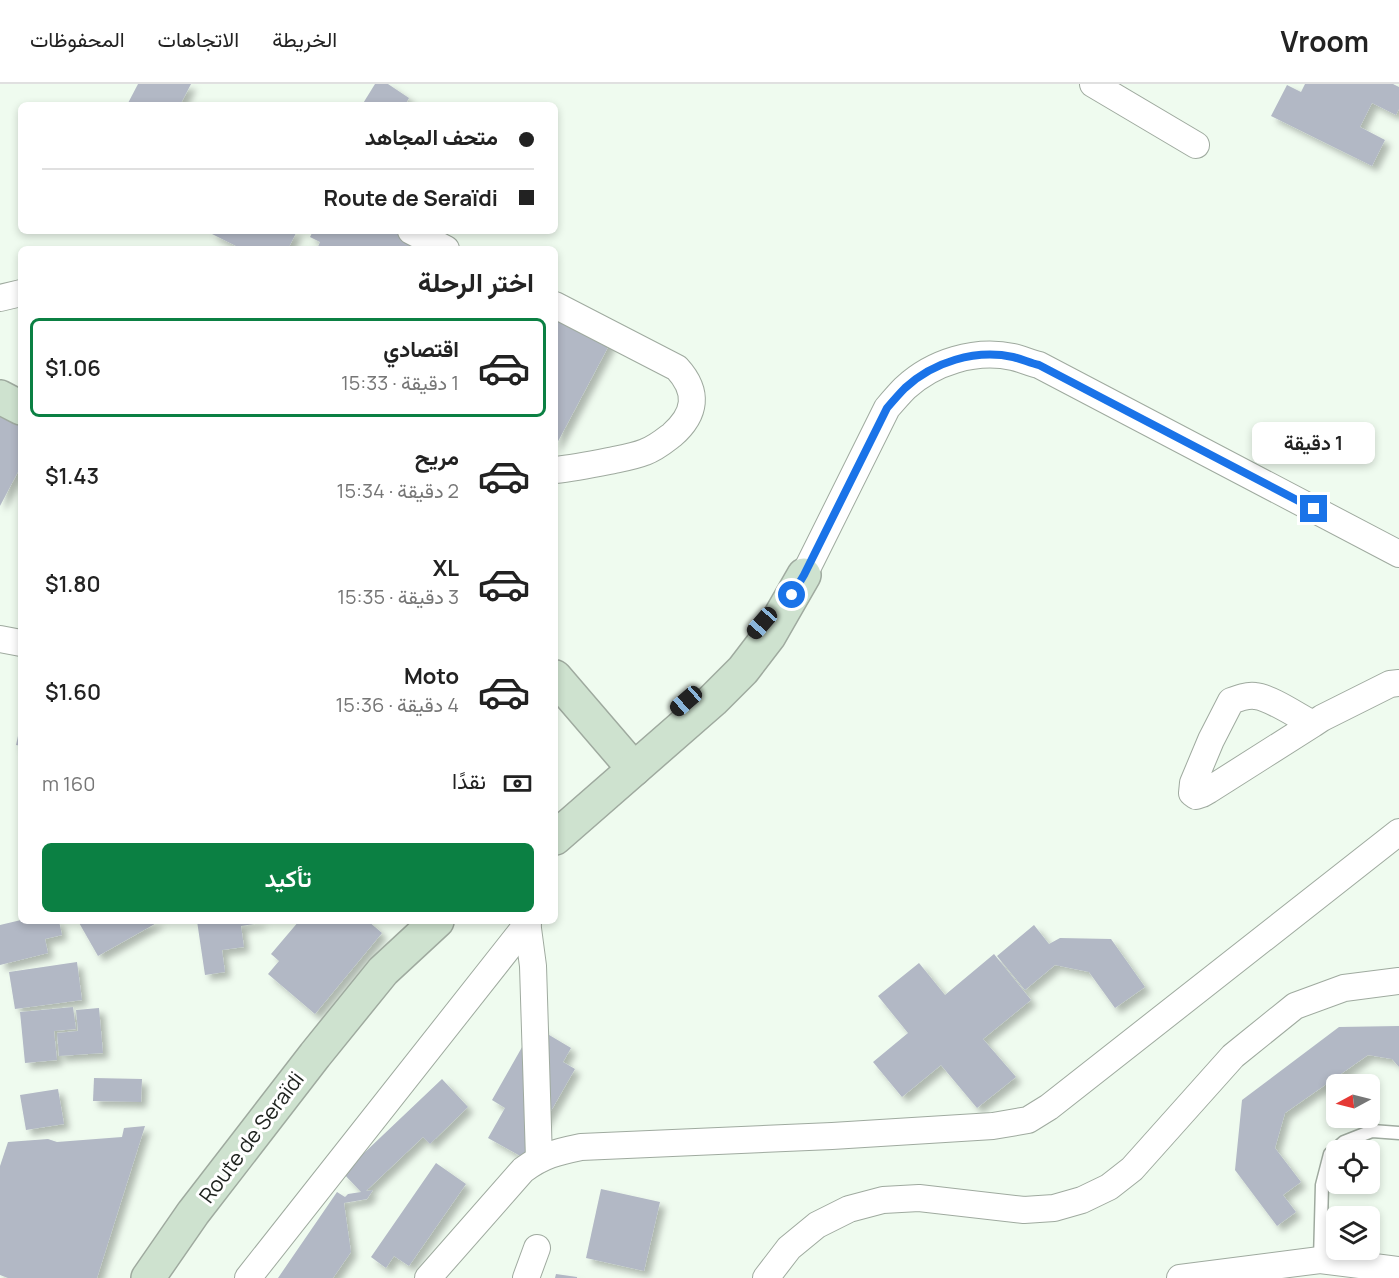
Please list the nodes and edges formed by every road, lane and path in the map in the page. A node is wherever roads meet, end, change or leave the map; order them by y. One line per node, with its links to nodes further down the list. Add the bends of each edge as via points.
1 (1093, 84): 2 (street)
2 (1196, 145)
3 (417, 234): 4 (street)
4 (440, 246)
5 (18, 295): 6 (street)
6 (0, 298)
7 (558, 307): 10 (street, via 677,368 690,385 692,396 682,426 658,446 632,456)
8 (0, 398): 9 (main road)
9 (18, 407)
10 (558, 469)
11 (1399, 554): 12 (street, via 1039,365 1012,357 983,355 955,359 929,370 887,408)
12 (804, 575): 19 (main road, via 769,636 743,670 713,700)
13 (0, 639): 14 (street)
14 (18, 643)
15 (558, 681): 19 (main road)
16 (1399, 683): 18 (street)
17 (558, 709): 19 (main road)
18 (1312, 724): 18 (street, via 1256,695 1231,701 1211,740 1192,793 1202,794)
19 (621, 769): 20 (main road); 22 (main road)
20 (558, 813)
21 (1399, 832): 30 (street, via 1028,1120 843,1136 581,1147)
22 (558, 835)
23 (434, 924): 28 (main road, Route de Seraïdi, via 383,971)
24 (457, 924): 28 (main road, Route de Seraïdi, via 396,976)
25 (526, 924): 35 (street)
26 (528, 924): 30 (street)
27 (1399, 981): 38 (street, via 1344,988 1295,1006 1233,1056 1132,1169 1109,1187 1082,1200 1054,1208 1024,1210 919,1198 883,1200 849,1209 817,1225 789,1248)
28 (360, 999): 34 (main road, Route de Seraïdi, via 200,1204)
29 (1399, 1133): 32 (lane, via 1372,1131 1344,1142 1330,1154 1322,1185)
30 (539, 1159): 36 (street, via 523,1170)
31 (537, 1248): 37 (street)
32 (1320, 1260): 33 (street); 39 (street)
33 (1399, 1270)
34 (148, 1278)
35 (248, 1278)
36 (428, 1278)
37 (525, 1278)
38 (766, 1278)
39 (1180, 1278)

